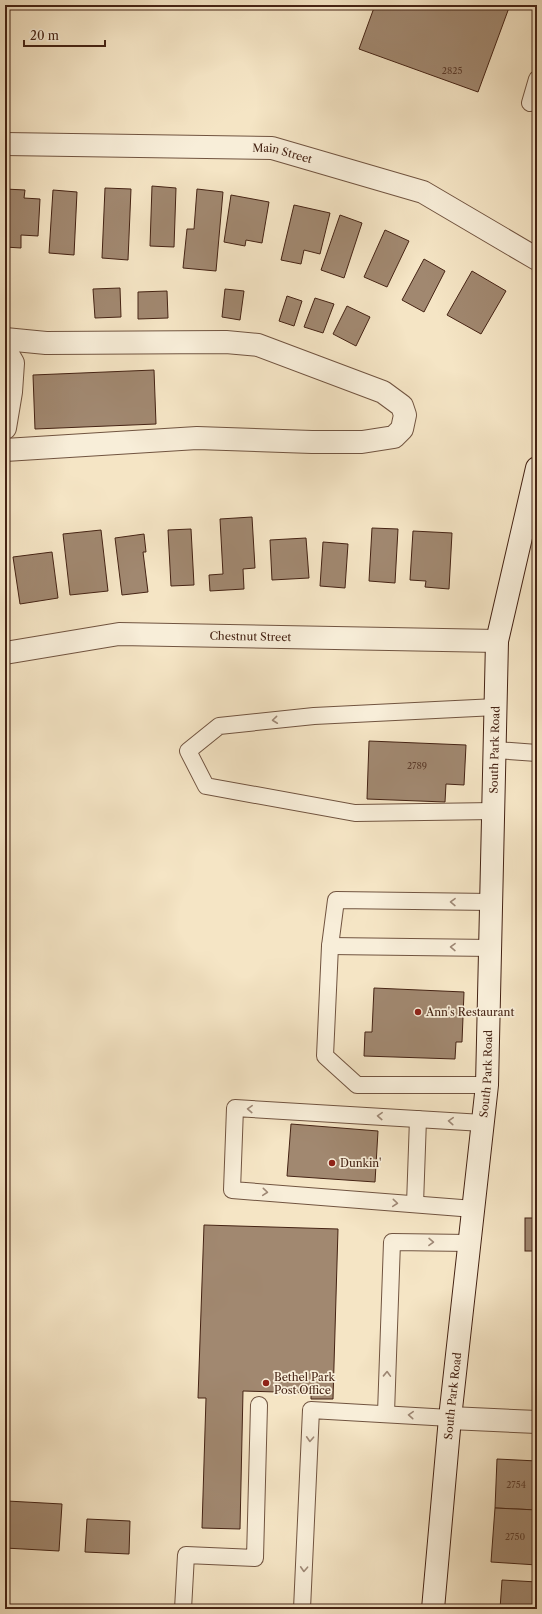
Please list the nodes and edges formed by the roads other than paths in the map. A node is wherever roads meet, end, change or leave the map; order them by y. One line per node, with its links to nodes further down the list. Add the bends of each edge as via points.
1 (537, 79): 2 (lane)
2 (530, 104)
3 (5, 144): 4 (street, Main Street, via 272,148 423,192)
4 (537, 259)
5 (5, 338): 8 (street, via 46,343 226,342 258,345 383,392 402,406 405,415 402,429 394,436 362,442 197,438)
6 (5, 349): 7 (street, via 12,363 11,392)
7 (5, 428)
8 (5, 450)
9 (537, 468): 10 (street, South Park Road)
10 (498, 641): 11 (street, Chestnut Street, via 119,634); 12 (street, South Park Road)
11 (5, 653)
12 (496, 707): 13 (street, South Park Road); 15 (lane, one-way to 15, via 314,716 219,726 188,751 206,786 355,813)
13 (496, 750): 14 (lane); 15 (street, South Park Road)
14 (537, 753)
15 (494, 811): 16 (street, South Park Road)
16 (492, 902): 17 (lane, one-way to 17, via 336,900); 18 (street, South Park Road)
17 (330, 946): 18 (lane, one-way to 17); 19 (lane, via 325,1056 357,1085)
18 (492, 948): 19 (street, South Park Road)
19 (487, 1085): 21 (street, South Park Road)
20 (418, 1118): 21 (lane, one-way to 20); 22 (lane); 22 (lane, one-way to 22, via 235,1108 232,1190)
21 (483, 1123): 23 (street, South Park Road)
22 (415, 1204): 23 (lane)
23 (474, 1209): 24 (street, South Park Road)
24 (470, 1242): 26 (lane, one-way to 24, via 392,1242); 27 (street, South Park Road)
25 (259, 1405): 29 (lane, via 255,1558 186,1555)
26 (386, 1413): 27 (lane, one-way to 26); 30 (lane, one-way to 30, via 311,1410)
27 (450, 1418): 28 (street); 31 (street, South Park Road)
28 (537, 1422)
29 (183, 1609)
30 (302, 1609)
31 (433, 1609)

